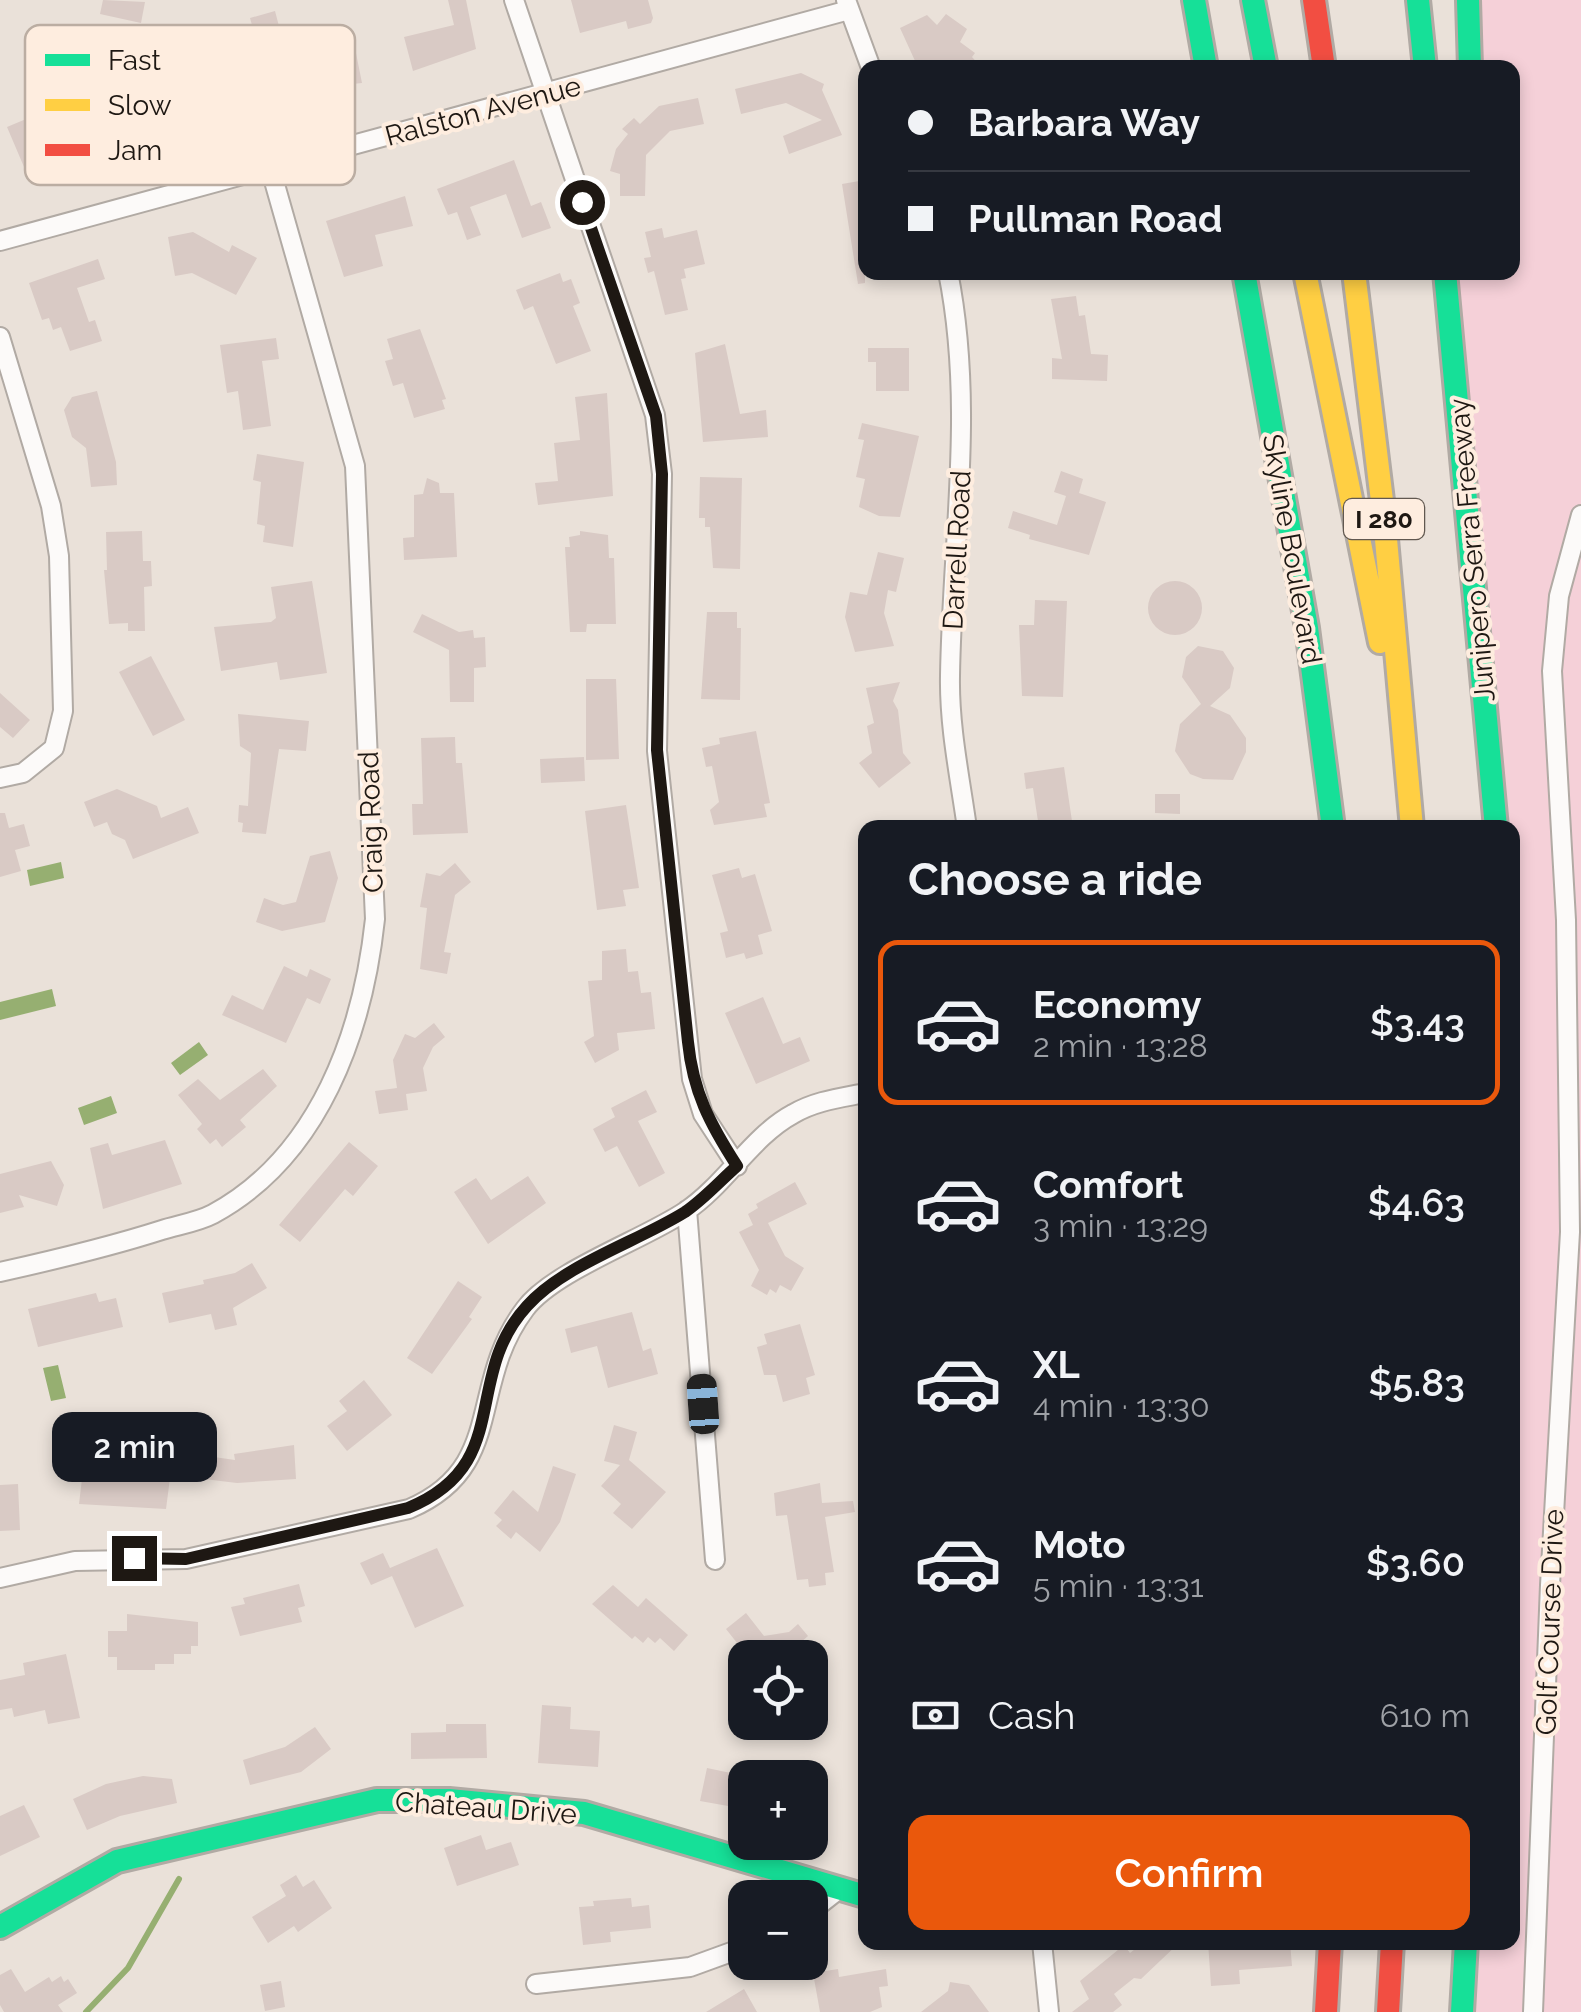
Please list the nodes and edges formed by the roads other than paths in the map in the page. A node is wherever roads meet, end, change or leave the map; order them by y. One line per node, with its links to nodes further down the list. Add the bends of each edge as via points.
1 (514, 0): 14 (street)
2 (1194, 0): 9 (main road)
3 (1253, 0): 10 (main road)
4 (1314, 0): 11 (main road)
5 (1418, 0): 12 (main road)
6 (1468, 0): 13 (main road)
7 (847, 5): 8 (street); 14 (street, Ralston Avenue)
8 (868, 60)
9 (1205, 60)
10 (1264, 60)
11 (1323, 60)
12 (1424, 60)
13 (1470, 60)
14 (545, 95): 15 (street, Ralston Avenue); 35 (street, via 656,416 662,474 657,750 692,1079 703,1114)
15 (355, 145)
16 (204, 185): 18 (street, Ralston Avenue)
17 (275, 185): 37 (street, Craig Road, via 356,466 374,919 368,984 323,1101 256,1182 212,1214)
18 (0, 241)
19 (950, 280): 30 (street, Darrell Road, via 962,444 950,680)
20 (1245, 280): 31 (main road, Skyline Boulevard, via 1307,628)
21 (1307, 280): 28 (main road)
22 (1355, 280): 28 (main road, I 280)
23 (1446, 280): 26 (main road, Junipero Serra Freeway)
24 (1466, 280): 26 (main road)
25 (0, 337): 29 (street, via 52,506 63,710 54,748 23,773)
26 (1452, 340): 33 (main road, Junipero Serra Freeway)
27 (1581, 515): 54 (street, Golf Course Drive, via 1559,596 1552,670 1566,920 1570,1232)
28 (1408, 767): 32 (main road, I 280)
29 (0, 778)
30 (966, 820)
31 (1332, 820)
32 (1411, 820)
33 (1495, 820)
34 (858, 1094): 35 (street, via 788,1116)
35 (737, 1166): 36 (street)
36 (687, 1210): 38 (street); 39 (street, via 580,1268 527,1306 494,1364 478,1441 462,1474 441,1495 186,1559 75,1561)
37 (0, 1272)
38 (715, 1560)
39 (0, 1578)
40 (838, 1890): 41 (main road, Chateau Drive); 42 (street); 43 (main road, Chateau Drive, via 584,1814 377,1800 117,1862)
41 (858, 1894)
42 (828, 1898)
43 (0, 1927)
44 (1043, 1950): 50 (street)
45 (1330, 1950): 51 (main road)
46 (1392, 1950): 52 (main road)
47 (1466, 1950): 53 (main road)
48 (728, 1953): 49 (street, via 690,1967)
49 (536, 1984)
50 (1049, 2012)
51 (1326, 2012)
52 (1388, 2012)
53 (1462, 2012)
54 (1533, 2012)

